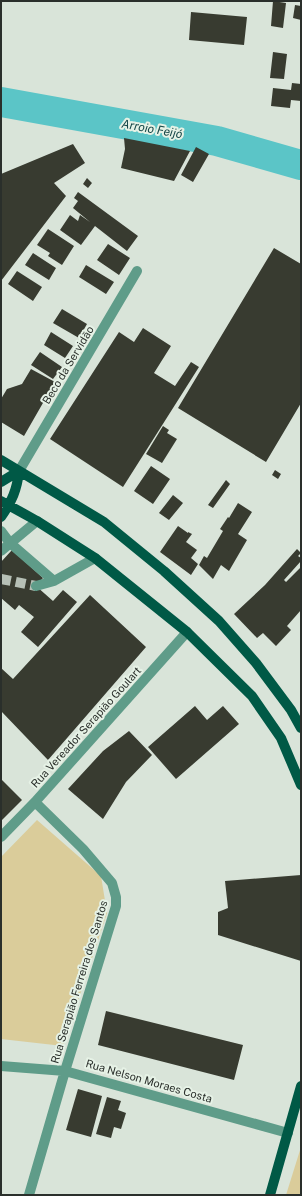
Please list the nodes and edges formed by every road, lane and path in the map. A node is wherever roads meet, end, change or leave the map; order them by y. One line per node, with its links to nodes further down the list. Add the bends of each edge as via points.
1 (137, 271): 3 (street, Beco da Servidão)
2 (1, 460): 3 (main road)
3 (19, 471): 4 (main road); 5 (main road, via 17,487); 15 (main road, via 104,522 219,621 256,663 291,710)
4 (1, 482)
5 (5, 503): 6 (main road); 7 (main road)
6 (1, 517)
7 (37, 521): 9 (street); 11 (main road)
8 (1, 531): 9 (street)
9 (10, 543): 10 (street); 12 (street)
10 (1, 551)
11 (95, 558): 12 (street); 14 (main road)
12 (54, 582): 13 (street)
13 (36, 586)
14 (187, 632): 16 (main road, via 252,696 281,738); 17 (street, Rua Vereador Serapião Goulart)
15 (301, 728)
16 (301, 785)
17 (35, 802): 18 (street, Rua Vereador Serapião Goulart); 20 (street, Rua Serapião Ferreira dos Santos, via 112,883 116,897 116,906)
18 (1, 837)
19 (1, 1066): 20 (street, Rua Nelson Moraes Costa)
20 (65, 1071): 22 (street, Rua Nelson Moraes Costa); 23 (street, Rua Serapião Ferreira dos Santos)
21 (301, 1086): 22 (main road)
22 (288, 1133): 24 (main road)
23 (29, 1195)
24 (270, 1195)

